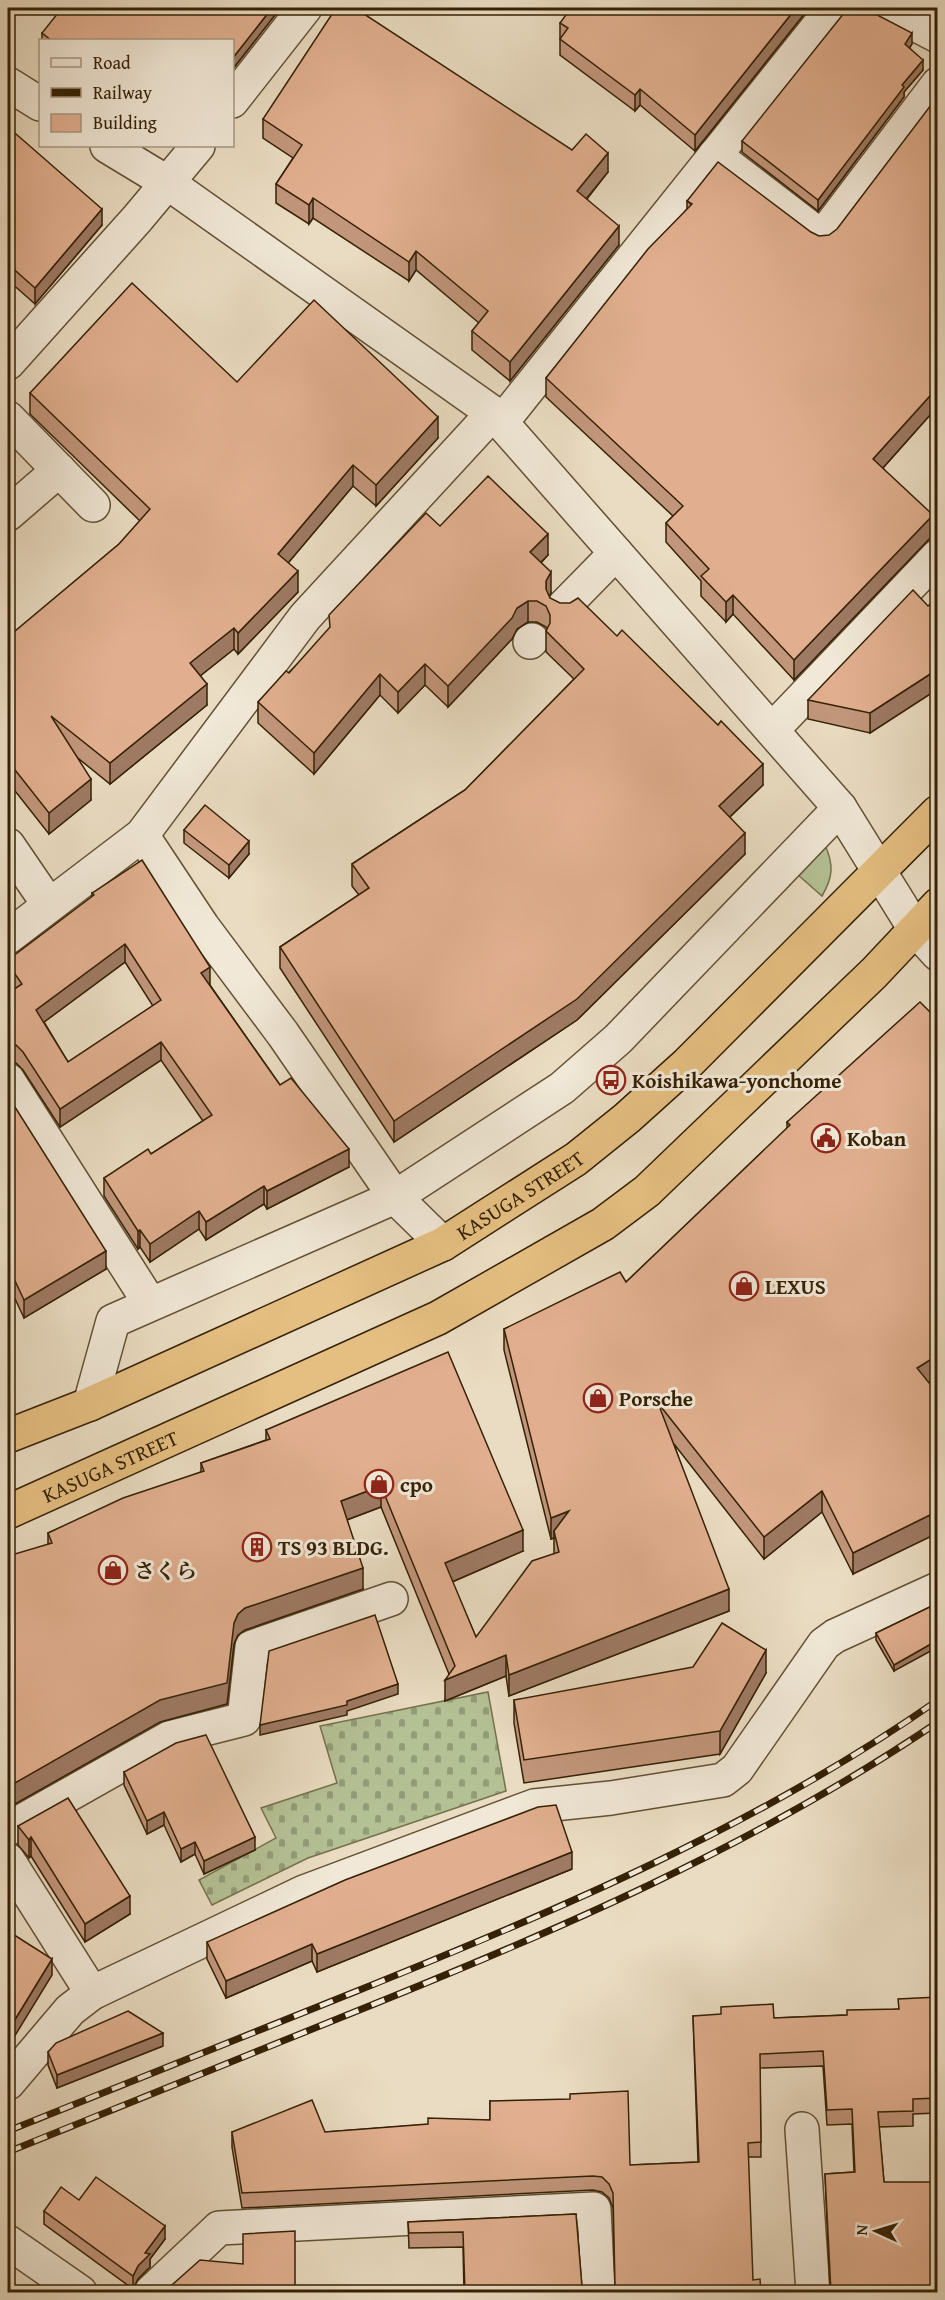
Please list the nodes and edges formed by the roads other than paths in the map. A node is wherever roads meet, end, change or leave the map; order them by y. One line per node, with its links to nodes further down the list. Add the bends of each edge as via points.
1 (305, 8): 7 (street)
2 (833, 8): 11 (street)
3 (884, 8): 4 (street)
4 (938, 36)
5 (8, 84): 8 (street)
6 (938, 84): 11 (street, via 822,237)
7 (234, 98)
8 (39, 103)
9 (109, 147): 12 (street)
10 (197, 147): 12 (street)
11 (715, 155): 15 (street)
12 (168, 183): 13 (street); 15 (street)
13 (8, 363)
14 (8, 418): 16 (street)
15 (497, 418): 19 (street); 25 (street, via 304,617)
16 (59, 470): 17 (street); 18 (street)
17 (93, 505)
18 (8, 514)
19 (616, 553): 21 (street); 22 (street)
20 (938, 556): 22 (street)
21 (564, 606)
22 (772, 730): 23 (street)
23 (840, 808): 27 (street); 34 (street, via 618,1039 561,1088)
24 (938, 812): 27 (highway, KASUGA STREET)
25 (142, 835): 28 (street); 34 (street)
26 (8, 846): 28 (street)
27 (879, 870): 30 (street); 35 (highway, KASUGA STREET, via 687,1064 627,1118 576,1159)
28 (49, 904): 31 (street)
29 (938, 905): 30 (highway, KASUGA STREET)
30 (915, 929): 32 (street); 39 (highway, KASUGA STREET, via 647,1191 603,1224 438,1318)
31 (8, 937)
32 (938, 954)
33 (8, 1080): 36 (street)
34 (395, 1197): 35 (street); 36 (street)
35 (443, 1244): 37 (highway, KASUGA STREET)
36 (149, 1302): 37 (street, via 113,1320)
37 (90, 1404): 38 (highway, KASUGA STREET)
38 (8, 1436)
39 (8, 1512)
40 (938, 1589): 44 (street, via 824,1644 737,1769 723,1780 534,1806 304,1892)
41 (391, 1599): 42 (street, via 252,1647 244,1719 169,1738)
42 (8, 1829)
43 (8, 1860): 44 (street)
44 (92, 1993): 45 (street, via 70,2010)
45 (10, 2074)
46 (802, 2129): 51 (street)
47 (8, 2242): 48 (street)
48 (80, 2292)
49 (151, 2292): 50 (street, via 219,2228 594,2209)
50 (598, 2292)
51 (813, 2292)

